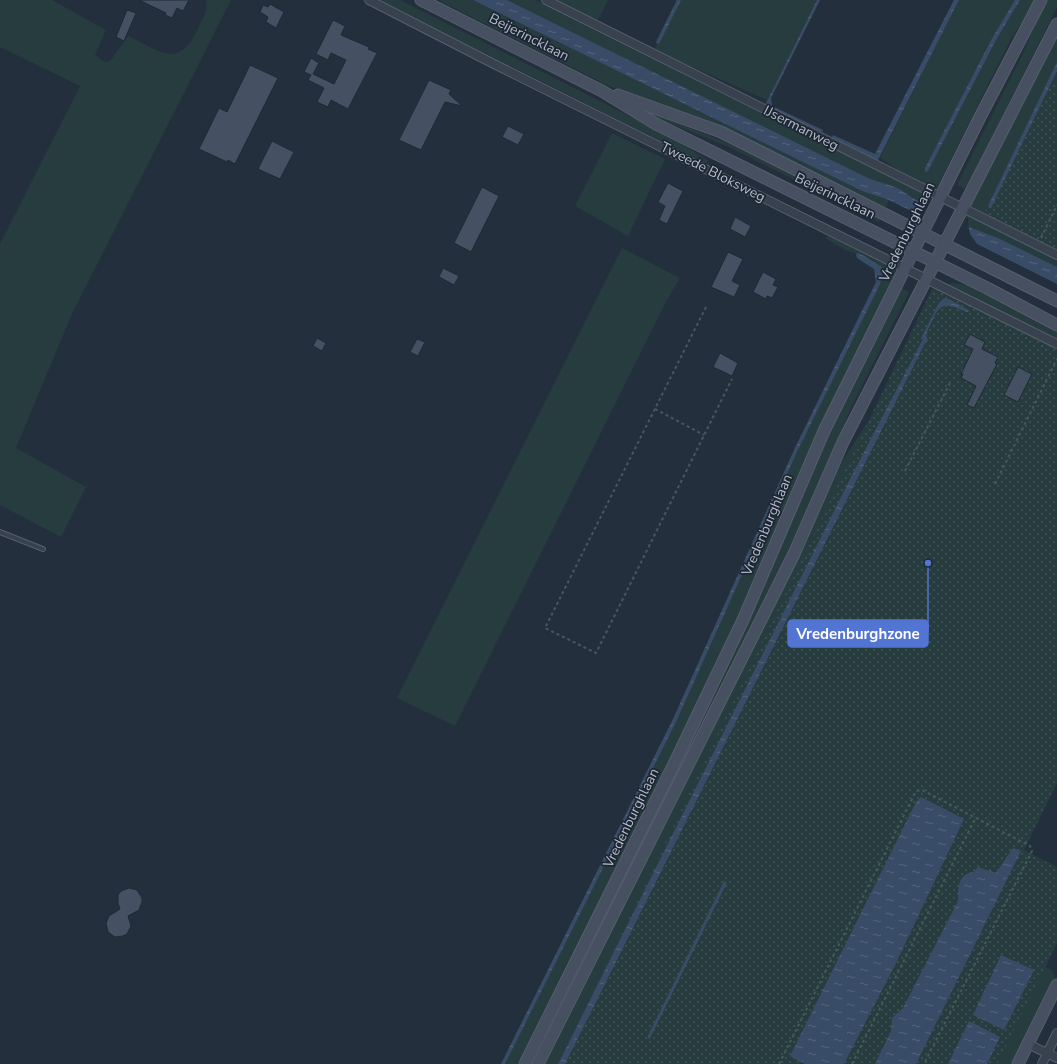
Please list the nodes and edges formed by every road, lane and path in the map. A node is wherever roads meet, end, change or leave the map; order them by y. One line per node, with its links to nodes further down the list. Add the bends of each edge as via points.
1 (368, 0): 16 (street, Tweede Bloksweg)
2 (420, 0): 6 (main road, Beijerincklaan)
3 (546, 0): 7 (street, IJsermanweg)
4 (1041, 0): 7 (main road, Vredenburghlaan)
5 (1057, 24): 9 (main road, Vredenburghlaan)
6 (602, 91): 10 (main road, Beijerincklaan, via 721,132); 13 (main road, Beijerincklaan, via 656,124)
7 (938, 203): 9 (street, IJsermanweg); 10 (main road, Vredenburghlaan)
8 (1057, 205): 12 (path)
9 (960, 213): 11 (main road, Vredenburghlaan); 12 (street, IJsermanweg)
10 (923, 234): 11 (main road, Beijerincklaan); 13 (main road, Vredenburghlaan)
11 (944, 245): 15 (main road, Vredenburghlaan); 18 (main road, Beijerincklaan)
12 (1037, 245): 14 (street, IJsermanweg)
13 (913, 252): 15 (main road, Beijerincklaan); 16 (main road, Vredenburghlaan)
14 (1057, 255)
15 (935, 264): 17 (main road, Vredenburghlaan); 20 (main road, Beijerincklaan)
16 (905, 268): 17 (street, Tweede Bloksweg); 37 (main road, Vredenburghlaan, via 824,431 743,620)
17 (928, 279): 21 (street, Tweede Bloksweg); 38 (main road, Vredenburghlaan, via 843,442 794,554)
18 (1057, 301)
19 (706, 307): 25 (path)
20 (1057, 325)
21 (1057, 344)
22 (1057, 359): 28 (path)
23 (732, 379): 26 (path)
24 (950, 383): 27 (path)
25 (655, 409): 26 (path); 26 (path, via 545,628 596,653)
26 (704, 435)
27 (905, 471)
28 (995, 484)
29 (0, 532): 30 (lane)
30 (43, 549)
31 (975, 819): 39 (path, via 922,790 916,791); 40 (path); 41 (path, via 1030,846 1032,851)
32 (1057, 985): 34 (main road)
33 (1057, 1033): 35 (street)
34 (1028, 1044): 35 (street); 42 (main road)
35 (1047, 1054): 36 (street); 43 (street)
36 (1057, 1058)
37 (525, 1064)
38 (538, 1064)
39 (779, 1064)
40 (852, 1064)
41 (924, 1064)
42 (1018, 1064)
43 (1042, 1064)

